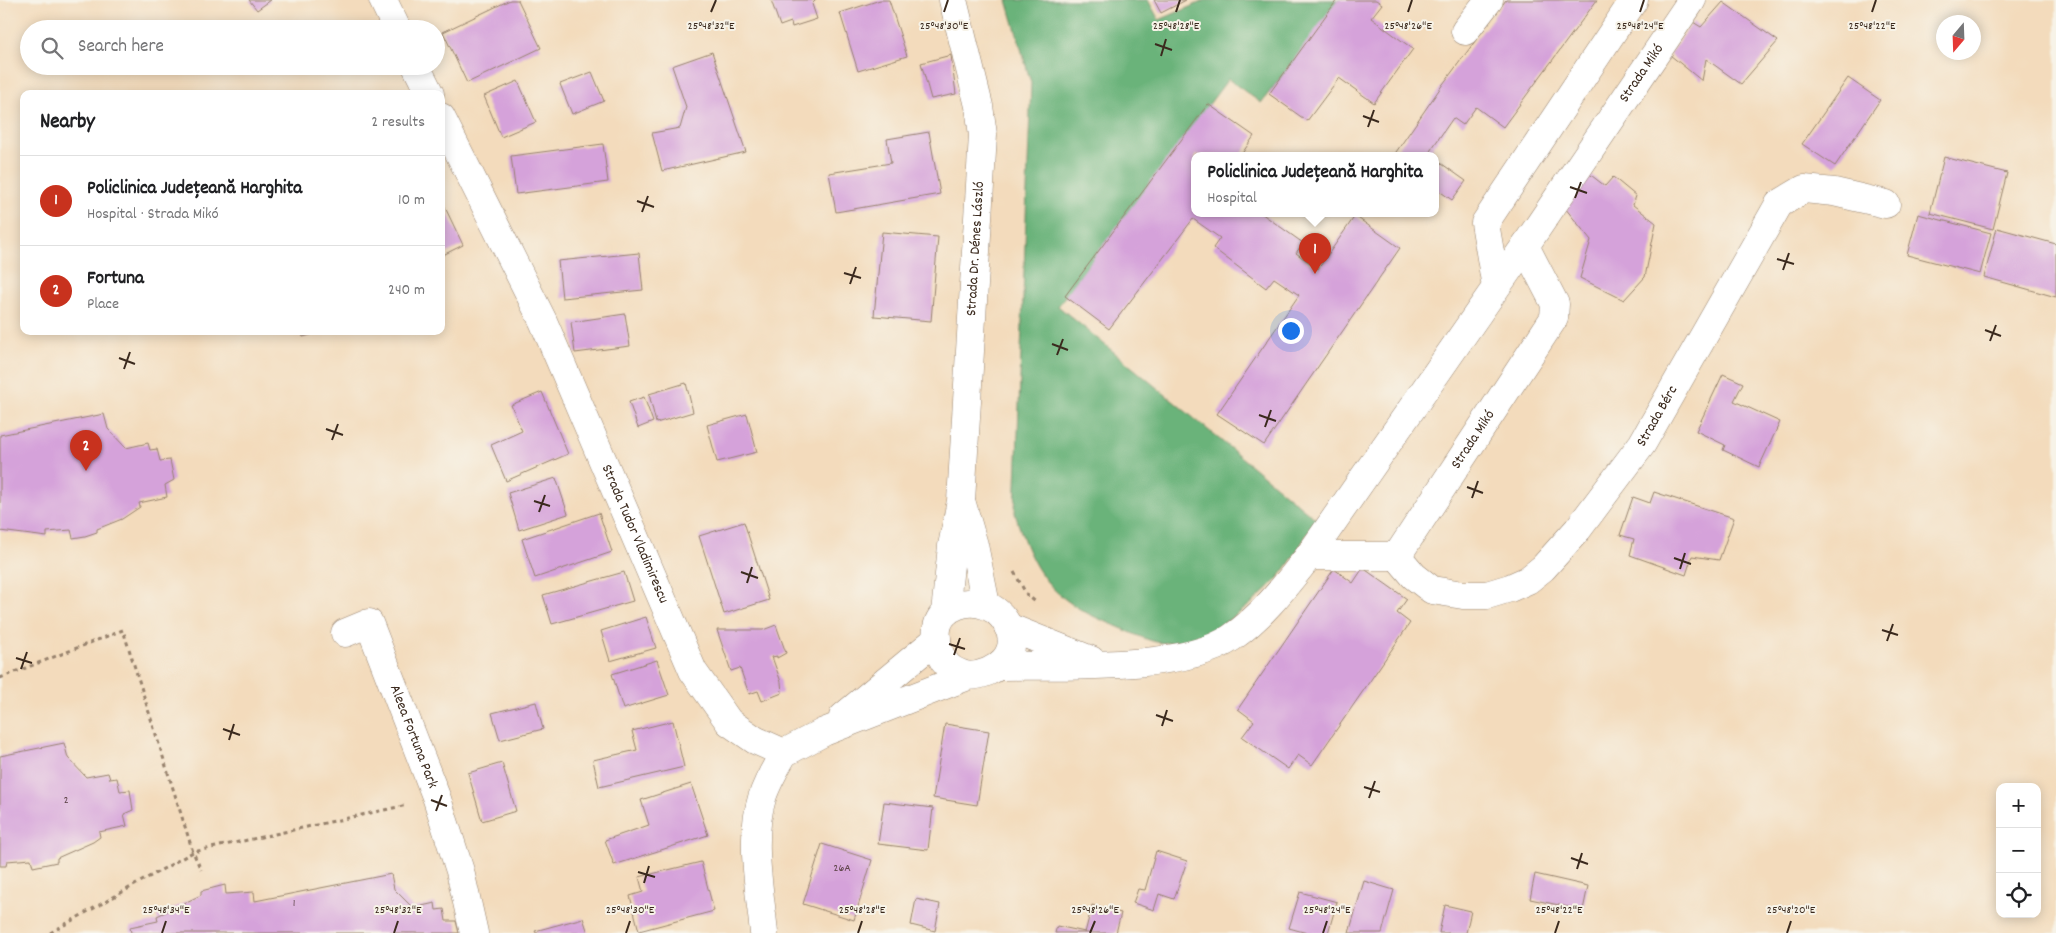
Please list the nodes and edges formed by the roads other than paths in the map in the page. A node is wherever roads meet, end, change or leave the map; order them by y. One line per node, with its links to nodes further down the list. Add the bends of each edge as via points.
1 (382, 0): 6 (street)
2 (953, 0): 14 (street, Strada Dr. Dénes László, via 983,135)
3 (1489, 0): 7 (street)
4 (1634, 0): 13 (street, via 1485,223)
5 (1692, 0): 12 (street, Strada Mikó)
6 (392, 20)
7 (1465, 31)
8 (420, 75): 9 (street)
9 (428, 90)
10 (445, 125): 26 (street, Strada Tudor Vladimirescu, via 543,321 693,671 730,722 755,740)
11 (1886, 204): 16 (street, Strada Bérc, via 1834,192 1804,190 1779,204 1642,444 1578,529 1528,580 1487,595 1432,590 1414,576)
12 (1525, 246): 13 (street, Strada Mikó); 16 (street, Strada Mikó, via 1555,304 1554,318)
13 (1496, 287): 15 (street, Strada Mikó)
14 (961, 501): 17 (street); 18 (street, via 952,546)
15 (1309, 556): 16 (street); 22 (street, Strada Mikó, via 1278,594 1230,639 1199,652 1164,660)
16 (1397, 556)
17 (986, 605): 18 (street, via 968,602); 19 (street, via 996,610)
18 (945, 613): 21 (street)
19 (1008, 627): 22 (street); 23 (street, via 1010,647)
20 (345, 633): 27 (street, Aleea Fortuna Park, via 369,623 437,799 460,871)
21 (937, 639): 24 (street, via 942,659 949,667); 25 (street)
22 (1101, 664): 23 (street, Strada Mikó)
23 (1000, 666): 24 (street, via 991,672)
24 (968, 676): 25 (street)
25 (824, 732): 26 (street)
26 (784, 753): 28 (street, via 765,792 758,820)
27 (474, 933)
28 (764, 933)

